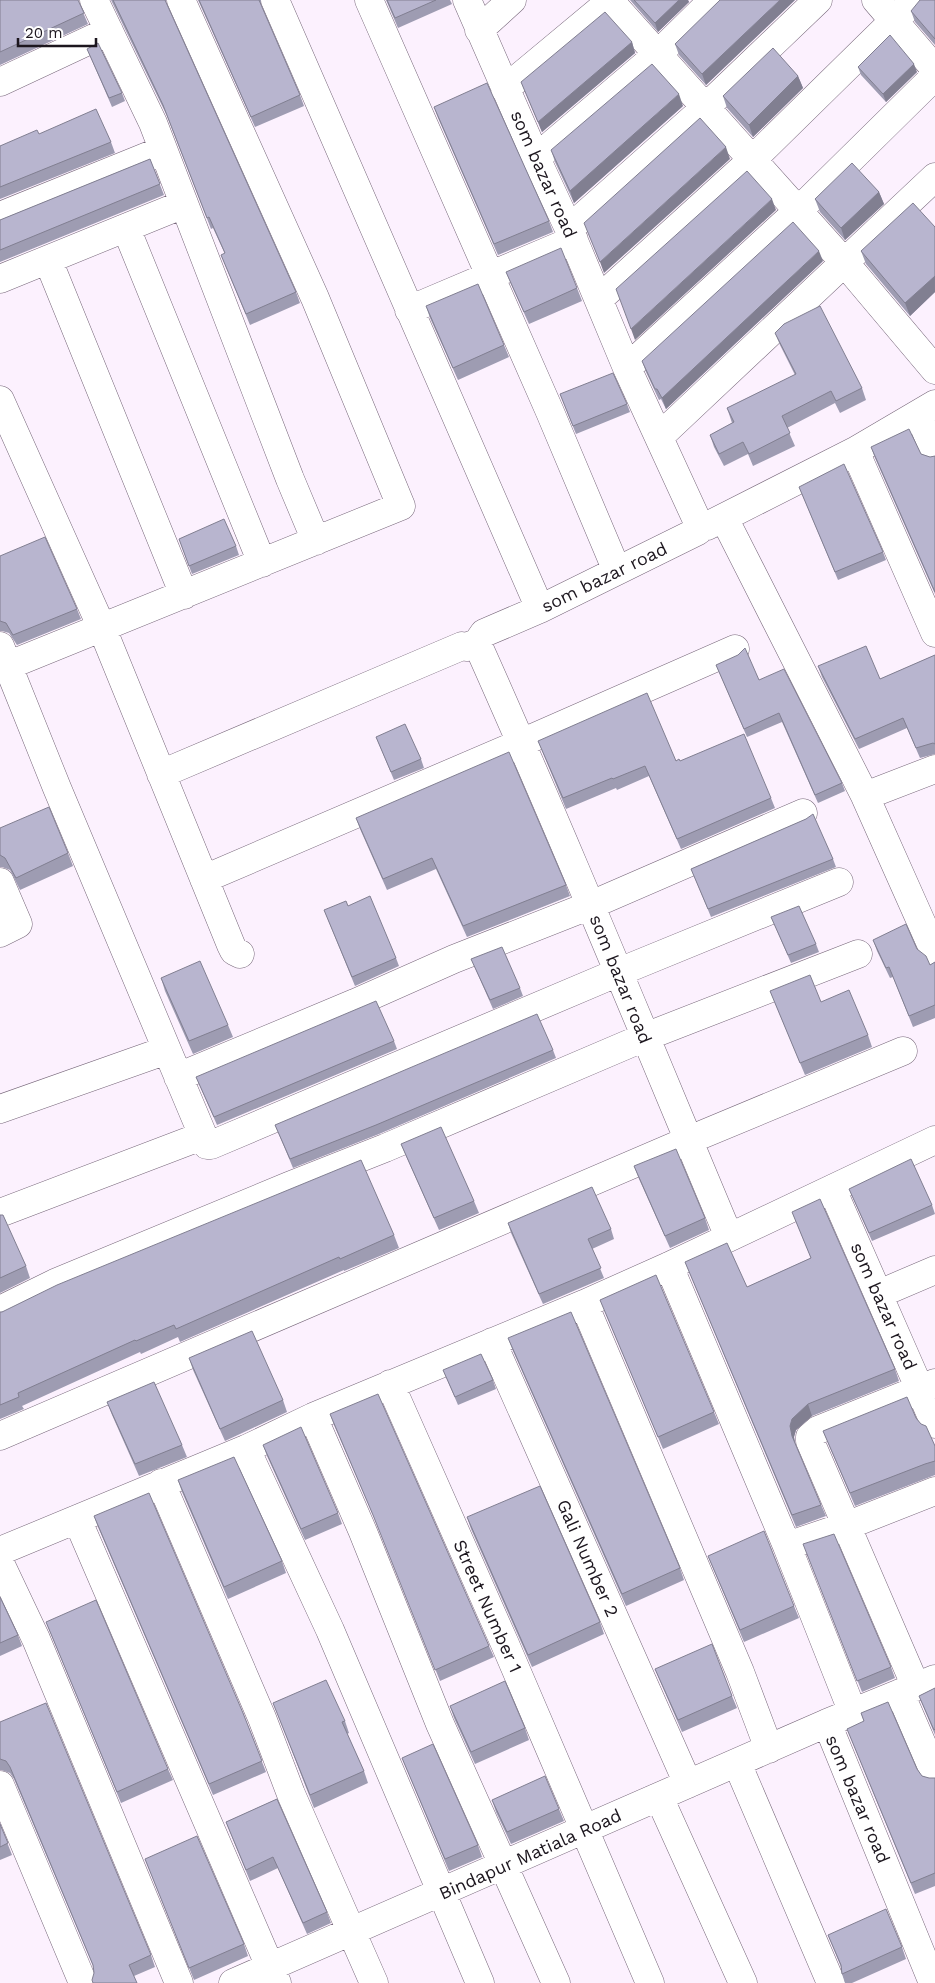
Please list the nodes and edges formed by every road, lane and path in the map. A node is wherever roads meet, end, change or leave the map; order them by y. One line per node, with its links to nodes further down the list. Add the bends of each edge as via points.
1 (94, 0): 14 (street)
2 (182, 0): 45 (street, via 315,298 401,506)
3 (275, 0): 35 (street)
4 (369, 0): 32 (street)
5 (467, 0): 13 (street, som bazar road)
6 (512, 0): 13 (street)
7 (713, 0): 15 (street)
8 (818, 0): 20 (street)
9 (876, 0): 12 (street)
10 (915, 0): 12 (street)
11 (610, 1): 15 (street); 19 (street)
12 (895, 20): 16 (street); 23 (street)
13 (479, 30): 19 (street, som bazar road)
14 (109, 31): 18 (street); 21 (street)
15 (657, 54): 20 (street); 22 (street)
16 (935, 68)
17 (935, 76): 26 (street)
18 (0, 82)
19 (505, 89): 22 (street, som bazar road)
20 (705, 108): 23 (street); 29 (street)
21 (163, 150): 25 (street); 27 (street)
22 (536, 158): 29 (street, som bazar road)
23 (752, 160): 26 (street); 34 (street)
24 (935, 177): 31 (street)
25 (184, 204): 28 (street); 45 (street)
26 (798, 211): 31 (street); 36 (street)
27 (0, 216)
28 (126, 228): 30 (street); 46 (street)
29 (571, 235): 32 (street); 34 (street, som bazar road)
30 (48, 260): 33 (street); 48 (street)
31 (844, 262): 37 (street); 40 (street)
32 (490, 276): 35 (street); 47 (street)
33 (0, 279)
34 (599, 299): 36 (street, som bazar road)
35 (409, 310): 49 (street)
36 (627, 368): 40 (street, som bazar road)
37 (935, 370)
38 (0, 400): 50 (street)
39 (927, 410): 41 (street); 42 (street)
40 (659, 437): 44 (street, som bazar road)
41 (855, 451): 43 (street); 51 (street)
42 (935, 452)
43 (724, 518): 44 (street); 58 (street)
44 (700, 530): 47 (street, som bazar road)
45 (316, 541): 46 (street)
46 (262, 563): 48 (street)
47 (617, 571): 49 (street, som bazar road)
48 (184, 595): 50 (street)
49 (540, 609): 52 (street, som bazar road, via 484,633)
50 (102, 628): 54 (street); 57 (street)
51 (935, 633)
52 (477, 643): 55 (street, som bazar road); 57 (street, via 466,648 462,646)
53 (735, 648): 55 (street)
54 (4, 656): 70 (street)
55 (521, 743): 60 (street); 63 (street, som bazar road)
56 (935, 769): 58 (street)
57 (161, 774): 60 (street)
58 (866, 796): 65 (street)
59 (803, 813): 63 (street)
60 (204, 879): 66 (street, via 230,945)
61 (0, 882): 64 (street, via 18,924)
62 (839, 882): 68 (street)
63 (591, 905): 68 (street, som bazar road); 72 (street, via 454,959)
64 (0, 932)
65 (935, 953)
66 (240, 954)
67 (858, 954): 69 (street)
68 (618, 972): 69 (street, som bazar road); 74 (street, via 211,1145 207,1145)
69 (644, 1037): 75 (street, som bazar road); 84 (street, via 385,1148 55,1283)
70 (167, 1050): 72 (street); 73 (street)
71 (904, 1051): 75 (street)
72 (178, 1077): 74 (street)
73 (0, 1108)
74 (202, 1136): 78 (street)
75 (689, 1140): 79 (street, som bazar road); 90 (street)
76 (935, 1140): 77 (street)
77 (832, 1189): 79 (street); 82 (street, som bazar road)
78 (0, 1213)
79 (729, 1237): 80 (street)
80 (669, 1266): 83 (street); 96 (street)
81 (935, 1270): 82 (street)
82 (879, 1294): 87 (street, som bazar road)
83 (584, 1304): 85 (street); 102 (street)
84 (0, 1310)
85 (492, 1342): 86 (street); 105 (street, Gali Number 2)
86 (390, 1384): 88 (street); 108 (street, Street Number 1)
87 (927, 1386): 89 (street, som bazar road); 95 (street, via 818,1430 810,1437)
88 (313, 1417): 91 (street); 109 (street, via 440,1724)
89 (935, 1424)
90 (0, 1436)
91 (246, 1449): 92 (street); 110 (street, via 330,1630)
92 (161, 1483): 94 (street); 111 (street)
93 (935, 1491): 95 (street)
94 (77, 1519): 97 (street); 112 (street)
95 (846, 1526): 96 (street); 99 (street)
96 (787, 1546): 100 (street)
97 (0, 1551)
98 (0, 1563): 114 (street, via 36,1639)
99 (917, 1686): 100 (street, som bazar road); 104 (street)
100 (853, 1713): 101 (street, som bazar road)
101 (827, 1723): 102 (street, Bindapur Matiala Road); 122 (street, som bazar road)
102 (769, 1748): 103 (street, Bindapur Matiala Road)
103 (737, 1763): 105 (street, Bindapur Matiala Road); 121 (street)
104 (935, 1774)
105 (685, 1779): 107 (street, Bindapur Matiala Road)
106 (0, 1785): 113 (street)
107 (659, 1797): 108 (street, Bindapur Matiala Road); 120 (street)
108 (585, 1830): 109 (street, Bindapur Matiala Road); 119 (street, Street Number 1)
109 (504, 1865): 110 (street, Bindapur Matiala Road); 118 (street)
110 (442, 1892): 111 (street, Bindapur Matiala Road); 117 (street)
111 (351, 1932): 112 (street, Bindapur Matiala Road); 116 (street)
112 (274, 1975): 115 (street, Bindapur Matiala Road)
113 (83, 1983)
114 (179, 1983)
115 (233, 1983)
116 (374, 1983)
117 (480, 1983)
118 (556, 1983)
119 (650, 1983)
120 (743, 1983)
121 (831, 1983)
122 (933, 1983)

